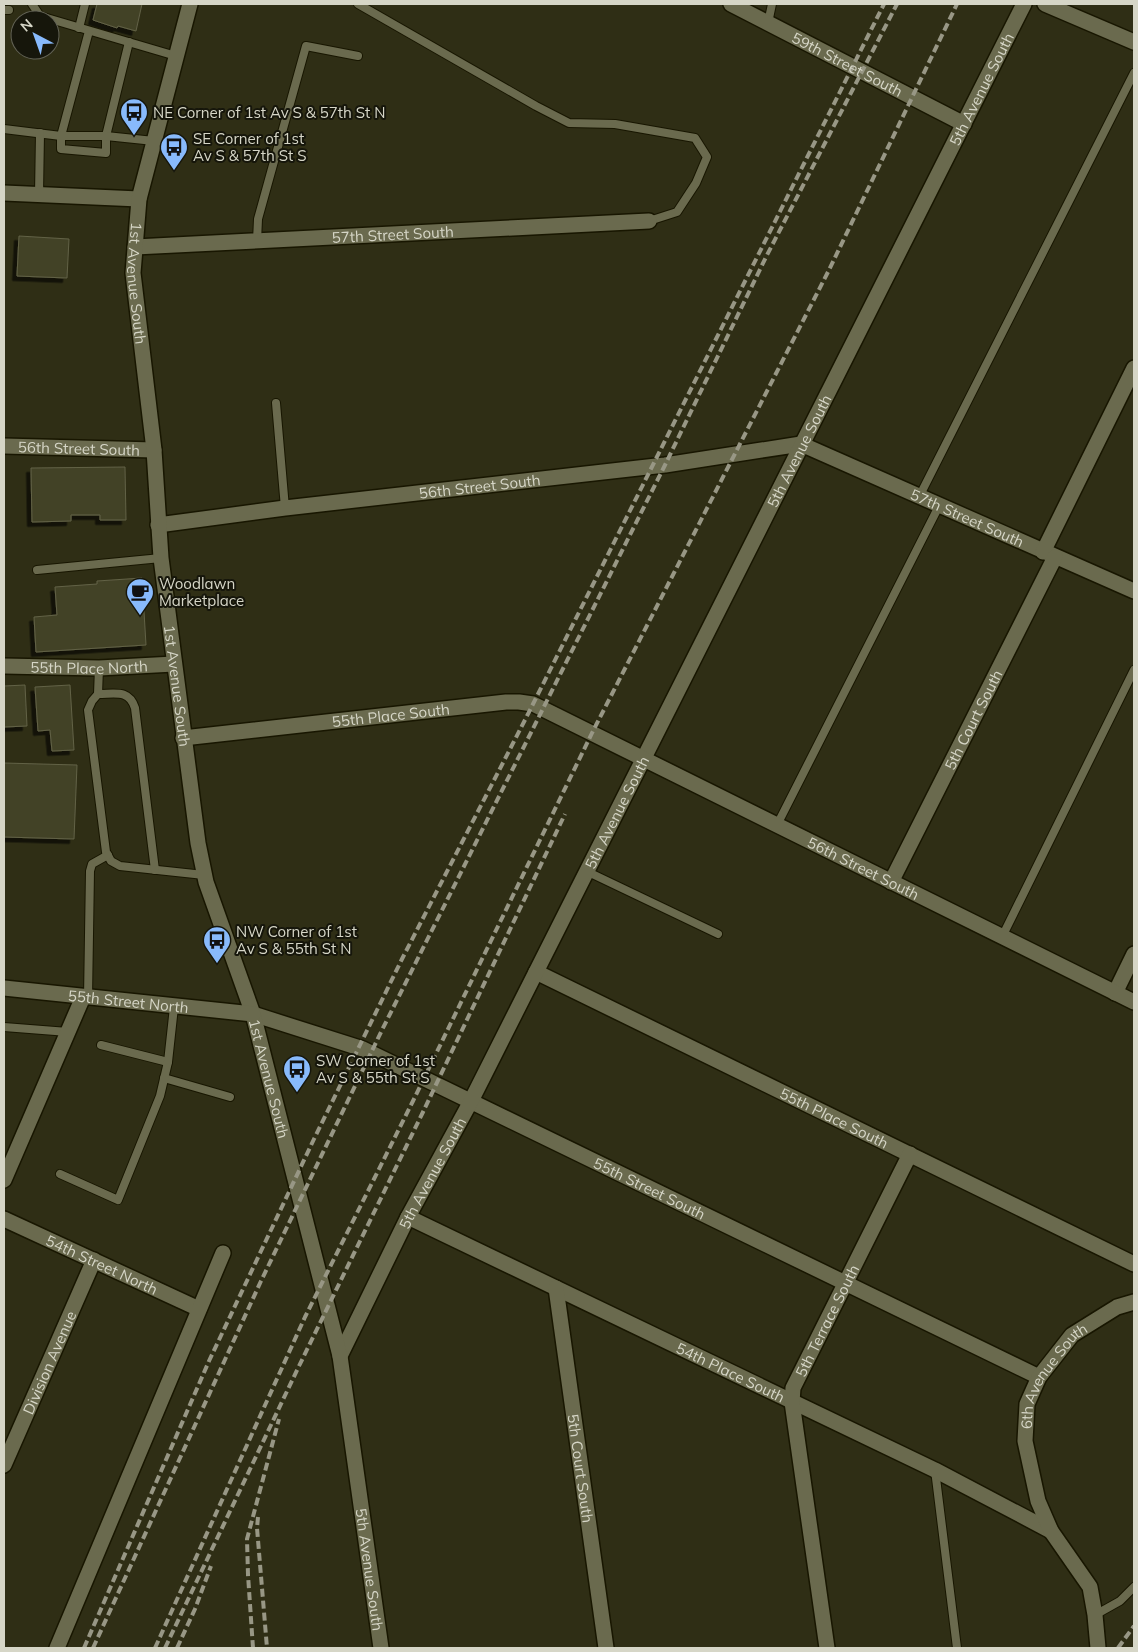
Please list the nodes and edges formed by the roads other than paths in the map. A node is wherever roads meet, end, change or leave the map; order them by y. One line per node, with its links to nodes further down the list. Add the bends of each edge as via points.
1 (32, 4): 10 (lane, via 40,16)
2 (85, 4): 10 (lane)
3 (190, 4): 14 (street, 1st Avenue South)
4 (358, 4): 26 (lane, via 536,106 570,122 615,124 695,138 707,157 696,183 677,212)
5 (731, 4): 9 (street, 59th Street South)
6 (772, 4): 9 (lane)
7 (1024, 4): 17 (street, 5th Avenue South)
8 (1044, 4): 13 (street)
9 (768, 23): 17 (street, 59th Street South)
10 (79, 28): 11 (lane)
11 (89, 30): 12 (lane); 20 (lane)
12 (129, 42): 14 (lane); 21 (lane)
13 (1134, 42)
14 (176, 56): 22 (street, 1st Avenue South)
15 (358, 56): 27 (lane, via 306,46 258,219)
16 (1134, 73): 34 (lane)
17 (964, 124): 31 (street, 5th Avenue South)
18 (4, 129): 19 (lane)
19 (40, 133): 20 (lane); 24 (lane)
20 (60, 136): 21 (lane); 21 (lane, via 61,149 106,153)
21 (106, 136): 22 (lane)
22 (154, 141): 25 (street, 1st Avenue South)
23 (4, 193): 24 (street)
24 (39, 194): 25 (street)
25 (139, 198): 28 (street, 1st Avenue South)
26 (649, 222): 27 (street, 57th Street South)
27 (257, 241): 28 (street, 57th Street South)
28 (135, 247): 33 (street, 1st Avenue South, via 133,273)
29 (1134, 368): 38 (street, 5th Court South)
30 (276, 402): 36 (lane)
31 (801, 444): 34 (street, 57th Street South); 36 (street, 56th Street South, via 665,465); 49 (street, 5th Avenue South)
32 (4, 446): 33 (street, 56th Street South)
33 (154, 450): 37 (street, 1st Avenue South)
34 (919, 497): 35 (street, 57th Street South)
35 (939, 506): 38 (street, 57th Street South); 50 (lane)
36 (286, 508): 37 (street, 56th Street South)
37 (158, 525): 39 (street, 1st Avenue South)
38 (1049, 554): 41 (street, 57th Street South); 55 (street, 5th Court South)
39 (161, 558): 40 (lane); 42 (street, 1st Avenue South)
40 (37, 570)
41 (1134, 591)
42 (174, 664): 44 (street, 55th Place North); 48 (street, 1st Avenue South)
43 (4, 666): 44 (street, 55th Place North)
44 (99, 668): 46 (lane)
45 (1134, 670): 57 (lane)
46 (98, 694): 51 (lane, via 88,710); 52 (lane, via 125,694 135,708)
47 (592, 733): 48 (street, 55th Place South, via 533,704 519,702); 49 (street, 56th Street South)
48 (183, 738): 54 (street, 1st Avenue South)
49 (642, 759): 50 (street, 56th Street South); 53 (street, 5th Avenue South)
50 (777, 825): 55 (street, 56th Street South)
51 (108, 855): 52 (lane, via 120,866); 63 (lane, via 92,864 90,871)
52 (155, 870): 54 (lane)
53 (586, 871): 56 (lane); 59 (street, 5th Avenue South)
54 (204, 875): 66 (street, 1st Avenue South)
55 (891, 882): 57 (street, 56th Street South)
56 (718, 934)
57 (1002, 937): 62 (street, 56th Street South)
58 (1134, 954): 62 (street)
59 (536, 972): 73 (street, 5th Avenue South); 74 (street, 55th Place South)
60 (4, 988): 63 (street, 55th Street North)
61 (1134, 992): 62 (street)
62 (1115, 993): 64 (street, 56th Street South)
63 (86, 998): 65 (street, 55th Street North); 68 (street)
64 (1134, 1002)
65 (174, 1006): 66 (street, 55th Street North); 70 (lane)
66 (253, 1014): 73 (street, 55th Street South, via 363,1049); 86 (street, 1st Avenue South)
67 (4, 1027): 68 (lane)
68 (68, 1032): 76 (street)
69 (101, 1045): 70 (lane)
70 (168, 1062): 71 (lane)
71 (164, 1078): 72 (lane); 75 (lane, via 160,1096 118,1200)
72 (230, 1097)
73 (471, 1101): 77 (street, 5th Avenue South); 82 (street, 55th Street South)
74 (910, 1154): 81 (street, 55th Place South); 82 (street, 5th Terrace South)
75 (60, 1174)
76 (4, 1180)
77 (408, 1217): 83 (street, 54th Place South); 86 (street, 5th Avenue South)
78 (4, 1218): 80 (street, 54th Street North)
79 (223, 1253): 85 (street)
80 (94, 1260): 85 (street, 54th Street North); 89 (street, Division Avenue)
81 (1134, 1264)
82 (845, 1284): 87 (street, 55th Street South); 88 (street, 5th Terrace South, via 793,1388)
83 (556, 1288): 88 (street, 54th Place South); 96 (street, 5th Court South)
84 (1134, 1302): 87 (street, 6th Avenue South, via 1118,1307 1072,1335)
85 (199, 1309): 94 (street)
86 (340, 1356): 95 (street, 5th Avenue South)
87 (1039, 1377): 91 (street, 6th Avenue South, via 1027,1404 1025,1441 1038,1501)
88 (792, 1402): 90 (street, 54th Place South); 97 (street, 5th Terrace South)
89 (4, 1465)
90 (935, 1470): 91 (street, 54th Place South); 98 (lane)
91 (1050, 1531): 93 (street, 6th Avenue South, via 1090,1587)
92 (1134, 1588): 93 (lane)
93 (1095, 1616): 99 (street, 6th Avenue South)
94 (57, 1648)
95 (381, 1648)
96 (606, 1648)
97 (827, 1648)
98 (957, 1648)
99 (1098, 1648)

